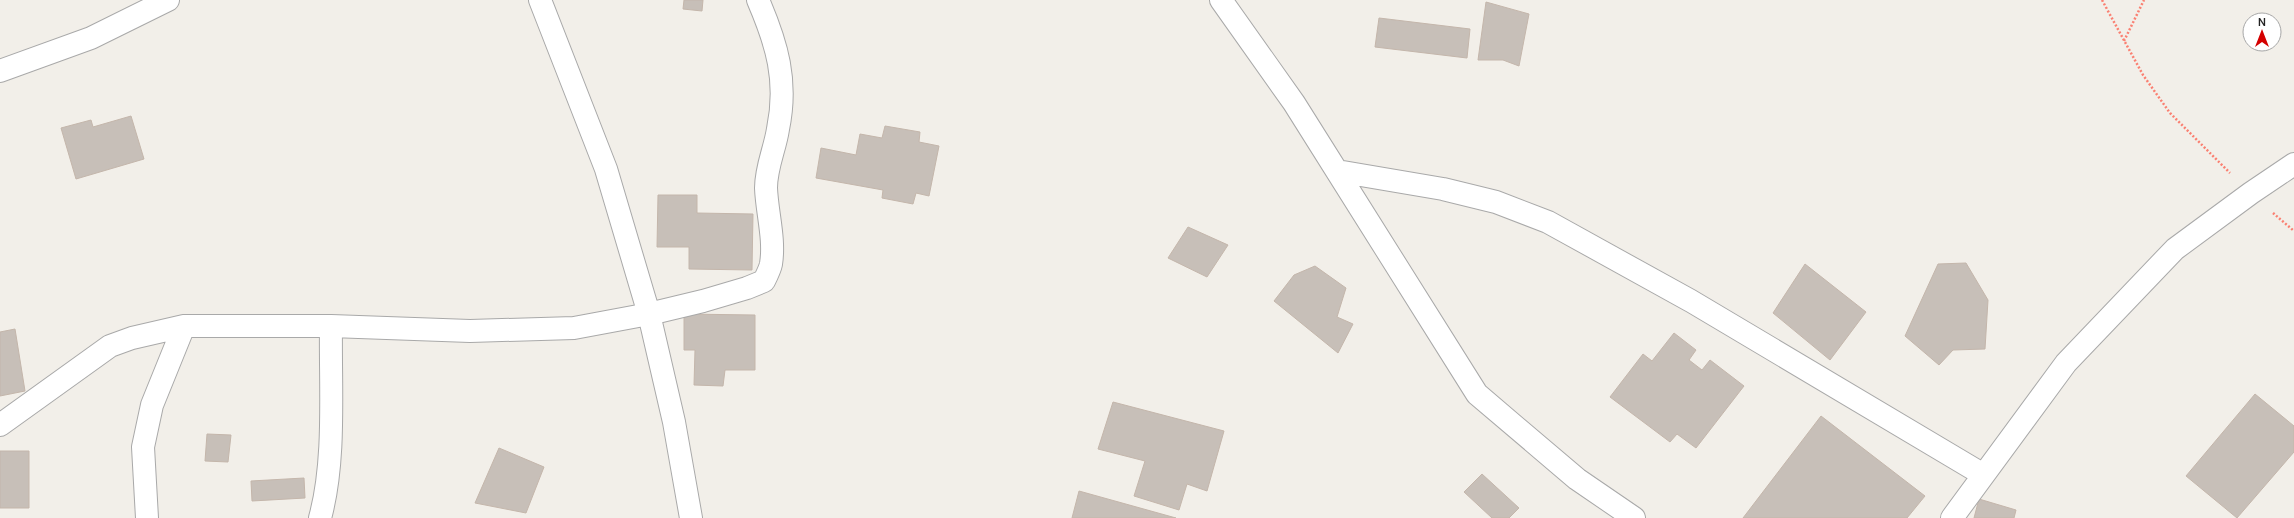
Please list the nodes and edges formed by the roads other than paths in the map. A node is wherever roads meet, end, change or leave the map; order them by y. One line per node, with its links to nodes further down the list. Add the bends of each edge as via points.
1 (168, 0): 5 (street, via 91,38)
2 (540, 0): 8 (street, via 606,169)
3 (758, 0): 8 (street, via 769,25 780,65 783,98 778,130 767,168 771,264 764,281 747,288)
4 (1221, 0): 7 (street, via 1294,103)
5 (0, 71)
6 (2294, 164): 12 (street, via 2175,249 2072,358)
7 (1337, 171): 12 (street, via 1443,189 1496,202 1548,222 1691,301); 16 (street, via 1476,394 1577,479)
8 (649, 314): 10 (street, via 574,328 470,330); 15 (street, via 674,422)
9 (184, 326): 10 (street); 11 (street, via 110,346); 13 (street, via 152,405 143,447)
10 (331, 326): 14 (street, via 329,456 326,494)
11 (0, 425)
12 (1982, 474): 17 (street)
13 (147, 518)
14 (320, 518)
15 (691, 518)
16 (1634, 518)
17 (1952, 518)

